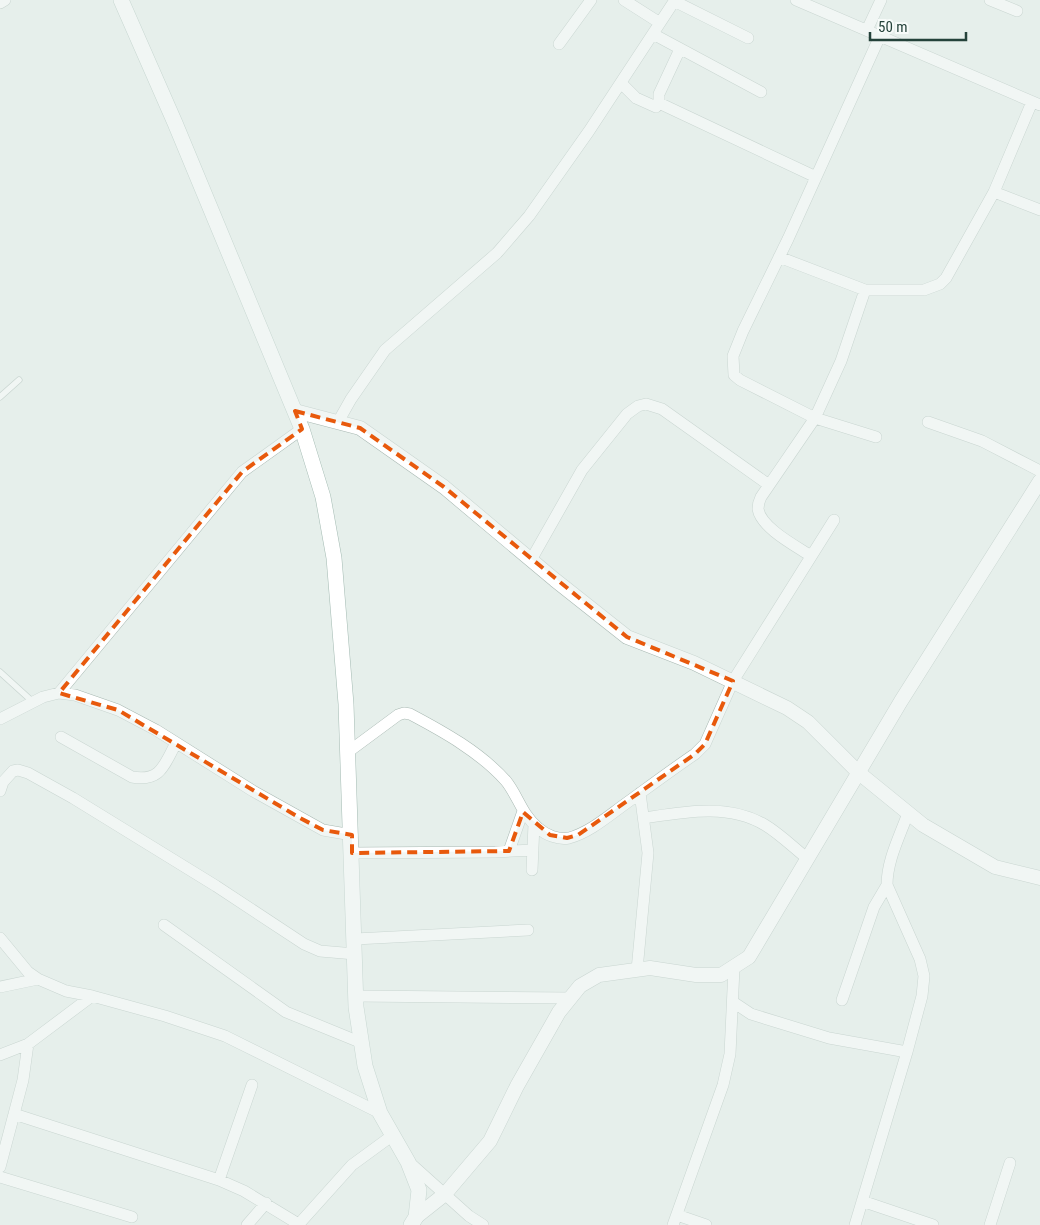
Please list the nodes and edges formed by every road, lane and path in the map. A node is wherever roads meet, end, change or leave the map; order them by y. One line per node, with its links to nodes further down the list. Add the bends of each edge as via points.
1 (5, 0): 9 (street)
2 (121, 0): 29 (main road)
3 (591, 0): 16 (street)
4 (624, 0): 11 (street)
5 (796, 0): 12 (street)
6 (881, 0): 12 (street)
7 (990, 0): 10 (street)
8 (675, 1): 11 (street); 15 (street)
9 (0, 4)
10 (1017, 11)
11 (660, 23): 13 (street)
12 (867, 30): 14 (street)
13 (653, 34): 17 (street); 18 (street)
14 (880, 36): 20 (street); 22 (street)
15 (748, 38)
16 (560, 44)
17 (680, 48): 19 (street); 22 (street, via 659,94 660,103)
18 (621, 82): 21 (street, via 636,98); 31 (street, via 529,216 497,253 385,350)
19 (761, 92)
20 (1036, 103): 23 (street)
21 (656, 107)
22 (816, 177): 25 (street)
23 (994, 192): 24 (street); 26 (street, via 940,284 924,290)
24 (1040, 210)
25 (779, 257): 26 (street); 30 (street, via 733,356 734,375)
26 (865, 290): 30 (street, via 841,360)
27 (19, 380): 28 (lane)
28 (0, 398)
29 (295, 411): 31 (street); 33 (main road)
30 (815, 418): 34 (street); 37 (street)
31 (338, 422): 40 (street, via 360,428 444,487)
32 (928, 422): 35 (street, via 982,441)
33 (302, 429): 43 (street, via 242,472); 48 (main road, via 323,497 334,558)
34 (876, 437)
35 (1040, 471)
36 (1040, 481): 49 (street)
37 (769, 485): 39 (street, via 758,504 763,520); 40 (street, via 662,409 646,404 638,406 627,414 582,470)
38 (834, 520): 39 (street)
39 (810, 556): 42 (street)
40 (530, 560): 42 (street, via 627,637)
41 (0, 672): 44 (lane)
42 (733, 682): 49 (street, via 808,722); 51 (street, via 705,744 696,754)
43 (59, 693): 44 (street); 47 (street, via 75,695 118,710)
44 (32, 702): 45 (street)
45 (0, 719)
46 (61, 737): 47 (street, via 132,777 142,779 161,770)
47 (176, 743): 56 (street, via 323,830)
48 (348, 752): 52 (street, via 398,715 410,714 493,767 508,784); 56 (main road)
49 (859, 773): 53 (street); 60 (street)
50 (0, 791): 67 (street, via 3,782 13,772 28,772 216,886 304,944 320,951)
51 (640, 793): 54 (street); 55 (street, via 573,837 558,838)
52 (523, 810): 55 (street); 58 (street)
53 (908, 813): 62 (street, via 995,867); 63 (street, via 887,874)
54 (644, 818): 60 (street, via 713,810 737,814 765,824); 69 (street, via 648,853)
55 (534, 824): 57 (street)
56 (352, 834): 59 (main road)
57 (533, 850): 58 (street); 61 (street)
58 (510, 851): 59 (street)
59 (352, 853): 67 (main road)
60 (808, 859): 68 (street, via 749,957)
61 (532, 870)
62 (1040, 878)
63 (887, 885): 75 (street, via 874,907); 79 (street, via 920,959 924,976)
64 (164, 925): 77 (street, via 286,1012)
65 (528, 930): 67 (street)
66 (0, 938): 70 (street)
67 (355, 947): 73 (main road)
68 (734, 968): 69 (street, via 722,975 696,975 650,968); 76 (street)
69 (637, 970): 74 (street, via 599,975 580,986)
70 (38, 980): 71 (street); 72 (street)
71 (0, 987)
72 (92, 996): 78 (street); 82 (street, via 225,1036)
73 (356, 996): 74 (street); 77 (main road)
74 (570, 998): 90 (street, via 517,1086 490,1141)
75 (842, 1000)
76 (733, 1002): 79 (street, via 751,1014 829,1038); 94 (street, via 730,1054 723,1085)
77 (362, 1043): 82 (main road, via 365,1066)
78 (28, 1044): 80 (street); 83 (street)
79 (907, 1052): 91 (street)
80 (0, 1055)
81 (252, 1084): 89 (street)
82 (380, 1113): 84 (main road)
83 (14, 1114): 87 (street); 89 (street)
84 (393, 1135): 85 (main road); 97 (street, via 352,1165)
85 (408, 1162): 90 (street); 95 (main road, via 419,1190)
86 (1010, 1163): 102 (street)
87 (0, 1167)
88 (0, 1178): 93 (street)
89 (219, 1180): 92 (street)
90 (445, 1194): 95 (street); 98 (street)
91 (862, 1201): 100 (street); 101 (street)
92 (266, 1203): 96 (street); 97 (street)
93 (132, 1216)
94 (675, 1220): 99 (street)
95 (414, 1221)
96 (248, 1225)
97 (300, 1225)
98 (483, 1225)
99 (706, 1225)
100 (855, 1225)
101 (930, 1225)
102 (990, 1225)

